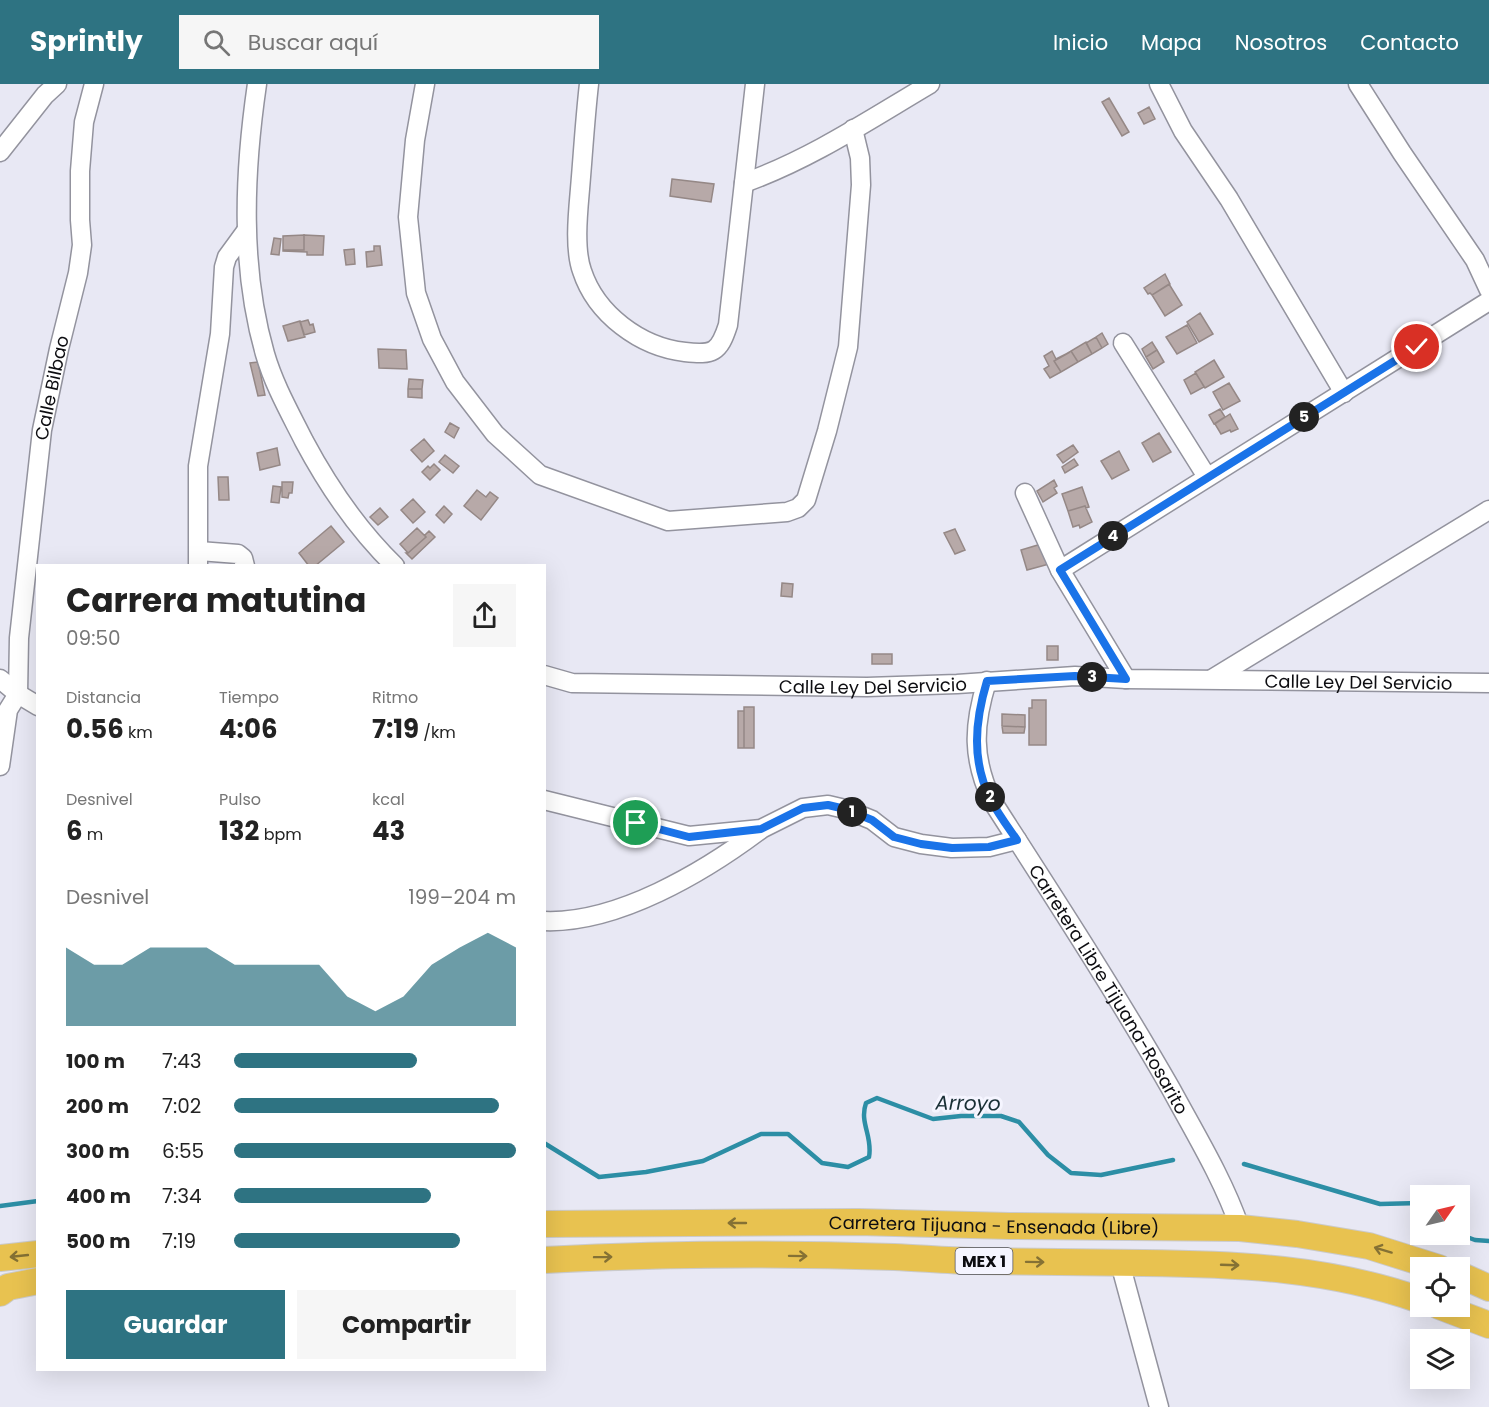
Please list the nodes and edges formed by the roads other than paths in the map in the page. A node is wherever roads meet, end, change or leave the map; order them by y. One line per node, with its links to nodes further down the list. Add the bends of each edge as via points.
1 (57, 84): 11 (street)
2 (94, 84): 31 (street, Calle Bilbao, via 84,122 78,273 42,430 20,638)
3 (257, 84): 13 (street, via 250,129)
4 (425, 84): 10 (street, via 408,217 416,293 432,339 455,382 495,434 540,475 668,521 787,512 806,500 848,347 861,185)
5 (589, 84): 12 (street, via 577,227 581,270 592,294 613,318 638,337 678,351 702,354 714,351 722,343 728,326)
6 (755, 84): 12 (street)
7 (930, 84): 10 (street)
8 (1159, 84): 17 (street, via 1183,131 1229,199)
9 (1358, 84): 14 (street, via 1475,260)
10 (853, 129): 12 (street, via 780,170)
11 (0, 152)
12 (744, 183)
13 (246, 231): 21 (street, via 224,267 220,334 198,466); 23 (street, via 250,281 265,354 283,400 323,478)
14 (1489, 290)
15 (1489, 301): 17 (street)
16 (1123, 343): 18 (street)
17 (1344, 393): 18 (street)
18 (1207, 477): 24 (street)
19 (1025, 493): 24 (street)
20 (1489, 510): 28 (street)
21 (199, 558): 22 (street, via 238,554)
22 (244, 564)
23 (393, 564)
24 (1060, 570): 27 (street)
25 (546, 674): 29 (street, Calle Ley Del Servicio, via 572,683 867,687)
26 (0, 679): 31 (street)
27 (1126, 679): 28 (street, Calle Ley Del Servicio); 29 (street, Calle Ley Del Servicio, via 1075,676)
28 (1212, 679): 30 (street, Calle Ley Del Servicio)
29 (987, 681): 36 (street, Carretera Libre Tijuana-Rosarito, via 979,709 977,761 992,801)
30 (1489, 683)
31 (18, 694): 32 (street); 33 (street, Calle Bilbao, via 8,710)
32 (36, 705)
33 (0, 766)
34 (546, 801): 35 (street, via 689,837)
35 (761, 829): 36 (street, via 803,808 828,805 872,820 894,837 921,844 989,847); 37 (street, via 723,857 634,904 574,921)
36 (1017, 840): 39 (street, Carretera Libre Tijuana-Rosarito, via 1107,979 1163,1076 1217,1173)
37 (546, 921)
38 (546, 1224): 39 (highway, Carretera Tijuana - Ensenada (Libre) / MEX 1, one-way to 38, via 858,1222)
39 (1240, 1228): 42 (highway, Carretera Tijuana - Ensenada (Libre) / MEX 1, one-way to 39, via 1360,1244)
40 (36, 1254): 41 (highway, one-way to 41)
41 (0, 1258)
42 (1410, 1259)
43 (546, 1260): 44 (highway, Carretera Tijuana - Ensenada (Libre) / MEX 1, one-way to 44, via 773,1255)
44 (1120, 1263): 50 (highway, Carretera Tijuana - Ensenada (Libre) / MEX 1, one-way to 50, via 1288,1270 1336,1276); 53 (street)
45 (1470, 1279): 47 (highway)
46 (36, 1281): 49 (highway, via 8,1287)
47 (1489, 1288)
48 (36, 1292): 49 (highway)
49 (0, 1294)
50 (1410, 1296)
51 (1468, 1317): 52 (highway)
52 (1489, 1325)
53 (1159, 1407)

